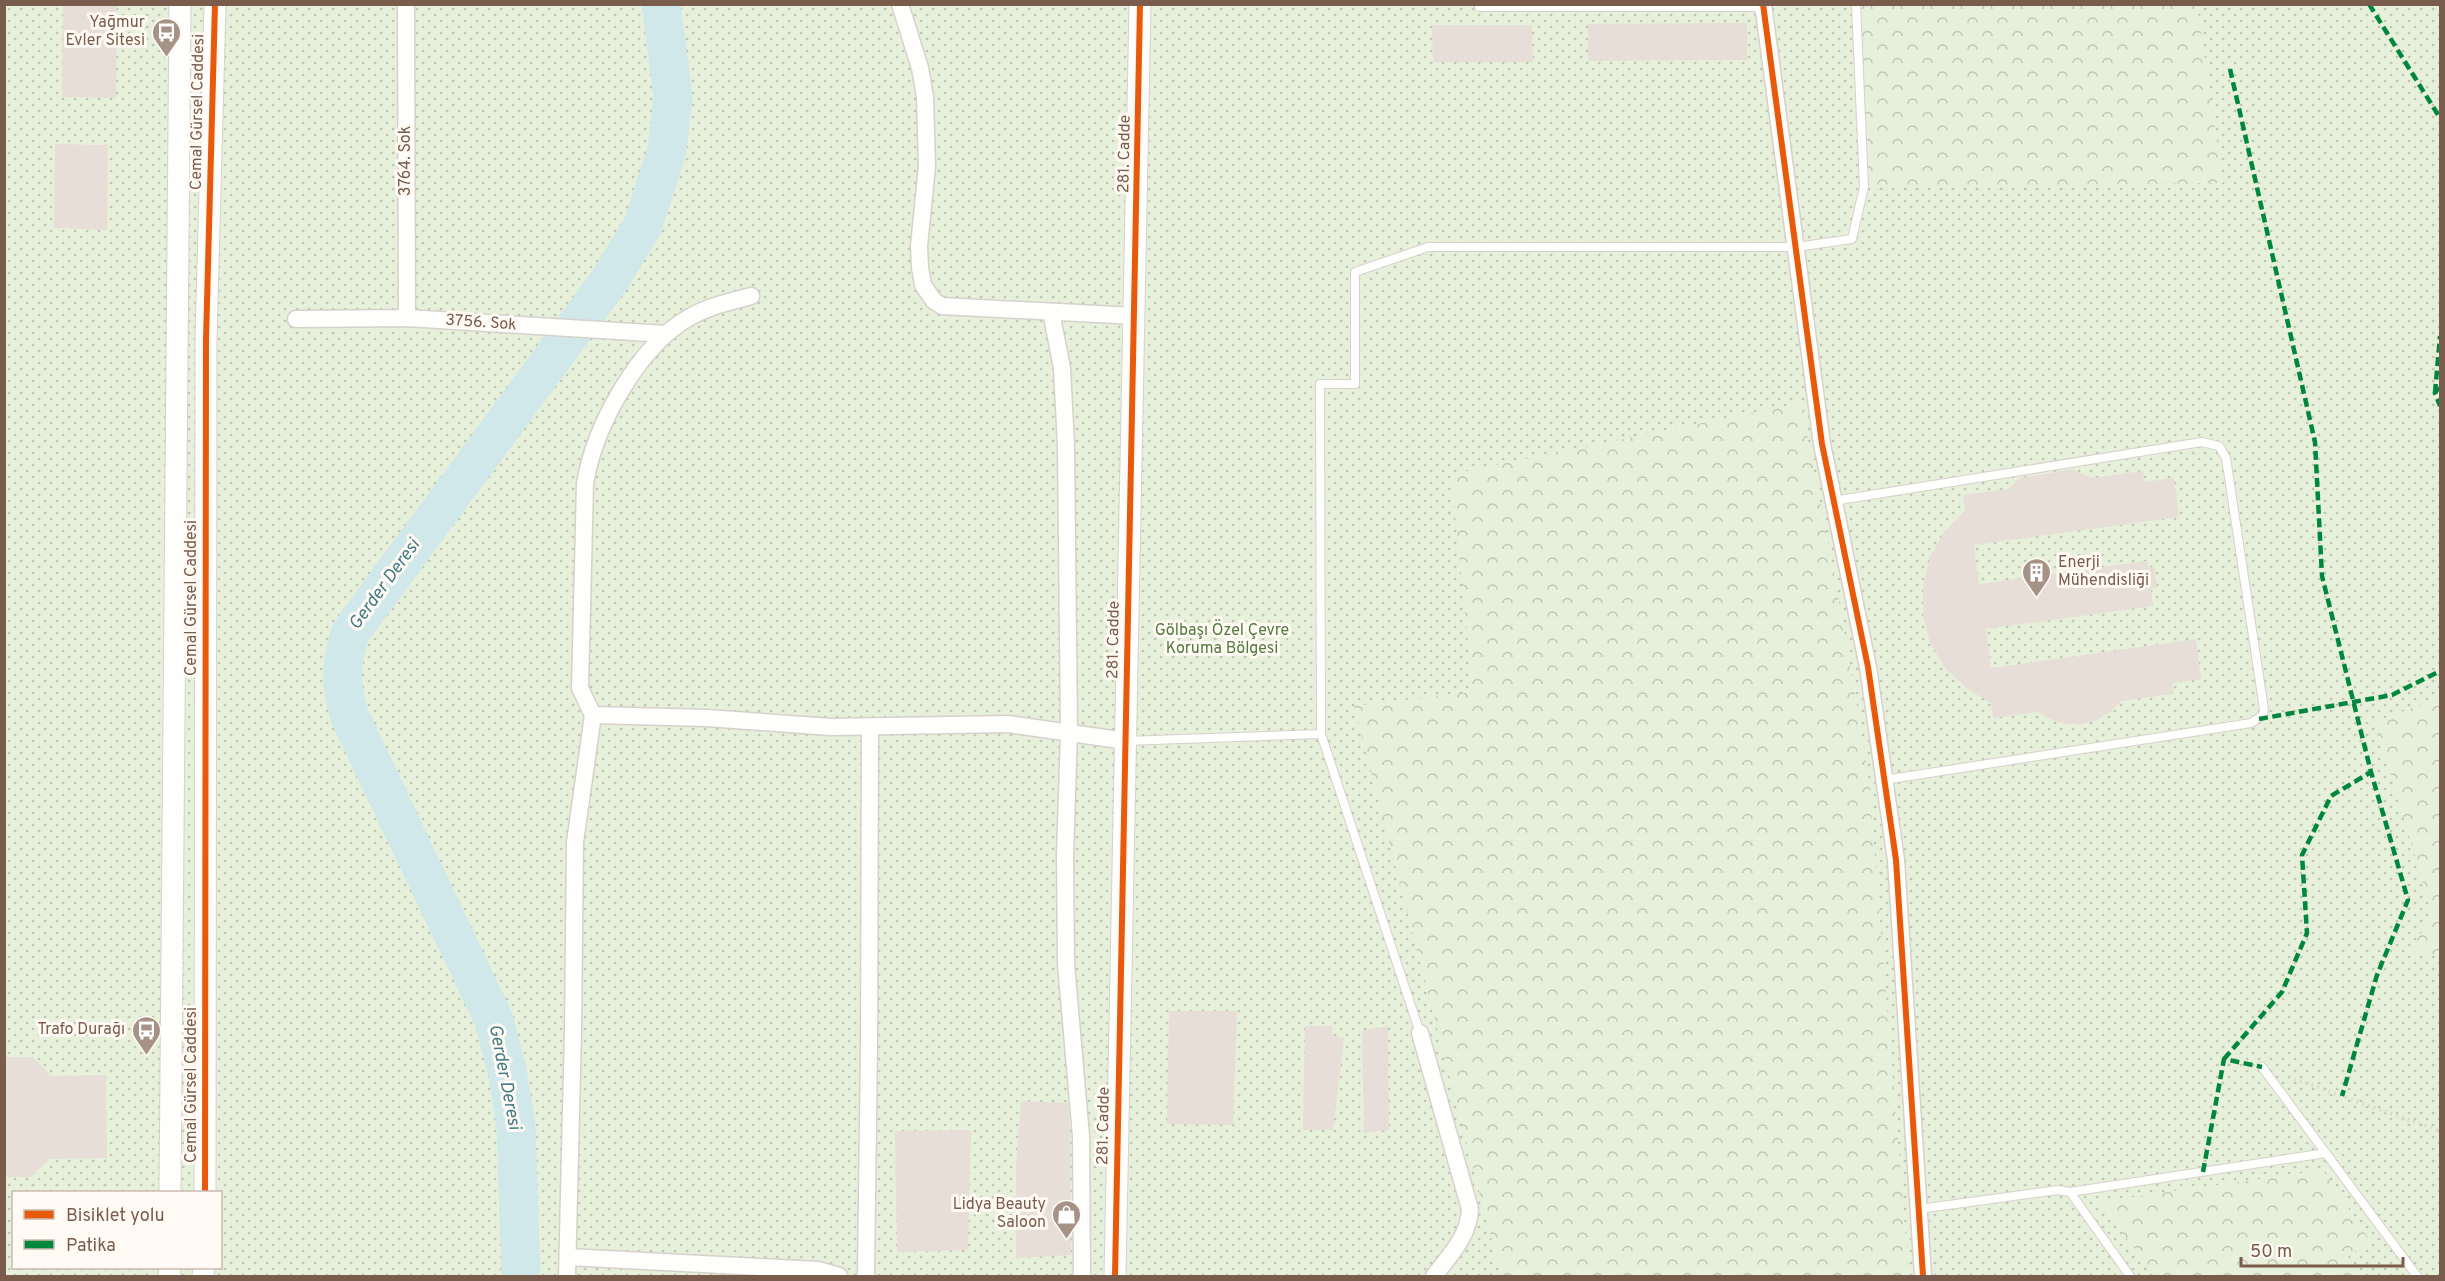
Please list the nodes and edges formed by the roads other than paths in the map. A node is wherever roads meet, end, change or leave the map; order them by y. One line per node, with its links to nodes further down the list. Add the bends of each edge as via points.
1 (180, 4): 26 (street, Cemal Gürsel Caddesi)
2 (215, 4): 27 (street, Cemal Gürsel Caddesi, via 206,340)
3 (406, 4): 13 (street, 3764. Sok)
4 (900, 4): 11 (street, via 925,97 927,166 919,246 923,285 942,306)
5 (1140, 4): 12 (street, 281. Cadde)
6 (1856, 4): 9 (lane, via 1864,187 1852,239)
7 (1763, 6): 8 (lane); 9 (street)
8 (1479, 7)
9 (1796, 247): 16 (street); 20 (lane, via 1428,247 1355,272 1355,384 1320,384)
10 (751, 296): 15 (street, via 709,307)
11 (1051, 312): 12 (street); 19 (street, via 1062,368 1066,446)
12 (1135, 316): 21 (street, 281. Cadde)
13 (407, 318): 14 (street, 3756. Sok); 15 (street, 3756. Sok)
14 (296, 319)
15 (666, 334): 17 (street, via 625,383 589,461 585,484 580,688)
16 (1833, 501): 22 (street, via 1868,667); 22 (lane, via 2202,442 2219,446 2226,458 2263,715 2251,723)
17 (593, 715): 18 (street); 30 (street, via 575,842)
18 (870, 727): 19 (street, via 1008,724); 33 (street)
19 (1069, 733): 21 (street); 34 (street, via 1066,954 1082,1136)
20 (1321, 734): 21 (lane); 23 (lane)
21 (1126, 741): 35 (street, 281. Cadde)
22 (1884, 780): 29 (street, via 1896,861)
23 (1420, 1033): 36 (street, via 1470,1209 1468,1228)
24 (2262, 1067): 25 (lane)
25 (2326, 1153): 28 (lane); 39 (lane)
26 (170, 1191)
27 (205, 1191)
28 (2070, 1192): 29 (lane, via 2058,1190); 38 (lane)
29 (1919, 1209): 37 (street)
30 (568, 1257): 31 (street); 32 (street, via 818,1270)
31 (567, 1276)
32 (839, 1276)
33 (866, 1276)
34 (1082, 1276)
35 (1115, 1276)
36 (1434, 1276)
37 (1923, 1276)
38 (2130, 1276)
39 (2417, 1276)

